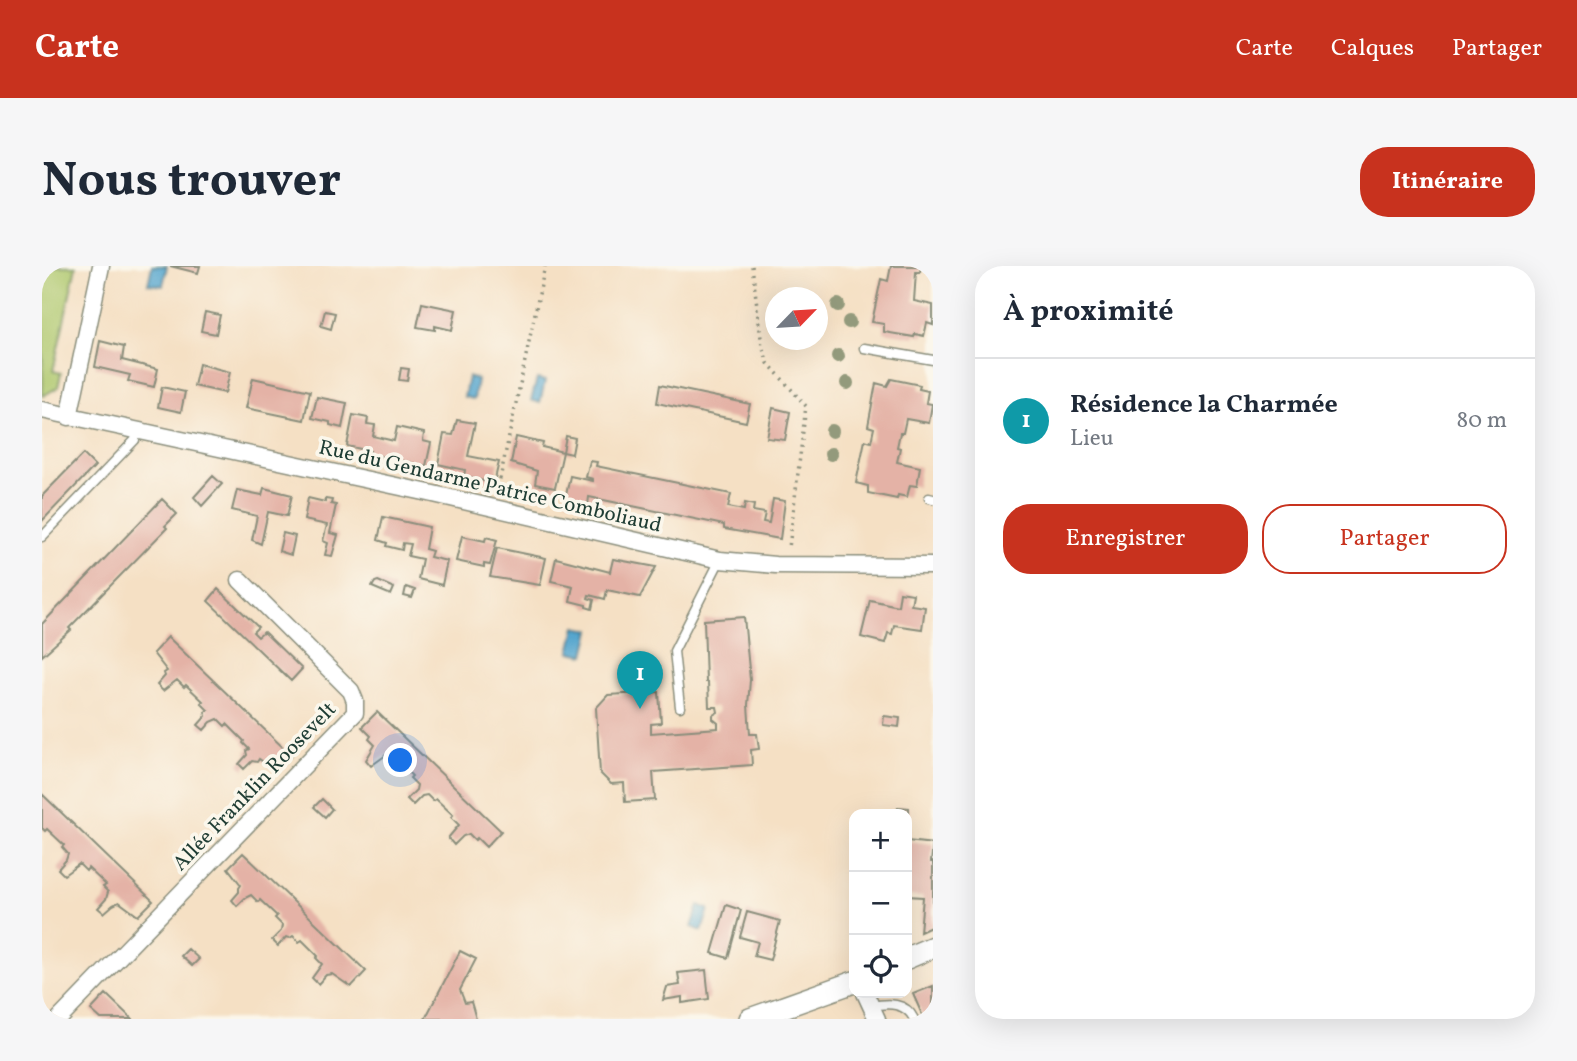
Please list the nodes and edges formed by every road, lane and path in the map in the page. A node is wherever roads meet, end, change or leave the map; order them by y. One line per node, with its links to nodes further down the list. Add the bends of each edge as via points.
1 (101, 266): 7 (street)
2 (545, 266): 9 (path)
3 (752, 266): 12 (path, via 768,363 806,406)
4 (864, 348): 5 (lane)
5 (933, 360)
6 (42, 410): 7 (street, Rue du Gendarme Patrice Comboliaud)
7 (69, 417): 8 (street, Rue du Gendarme Patrice Comboliaud)
8 (137, 431): 9 (street, Rue du Gendarme Patrice Comboliaud); 10 (lane, via 135,440)
9 (494, 509): 11 (street, Rue du Gendarme Patrice Comboliaud)
10 (42, 537)
11 (720, 560): 12 (street, Rue du Gendarme Patrice Comboliaud); 15 (lane, via 674,651)
12 (787, 565): 13 (street, Rue du Gendarme Patrice Comboliaud)
13 (933, 566)
14 (240, 580): 20 (street, Allée Franklin Roosevelt, via 351,691 355,713)
15 (680, 707)
16 (933, 947): 17 (main road)
17 (912, 956)
18 (849, 984): 21 (main road)
19 (871, 1006): 22 (lane, via 903,1007)
20 (59, 1019)
21 (750, 1019)
22 (914, 1019)

